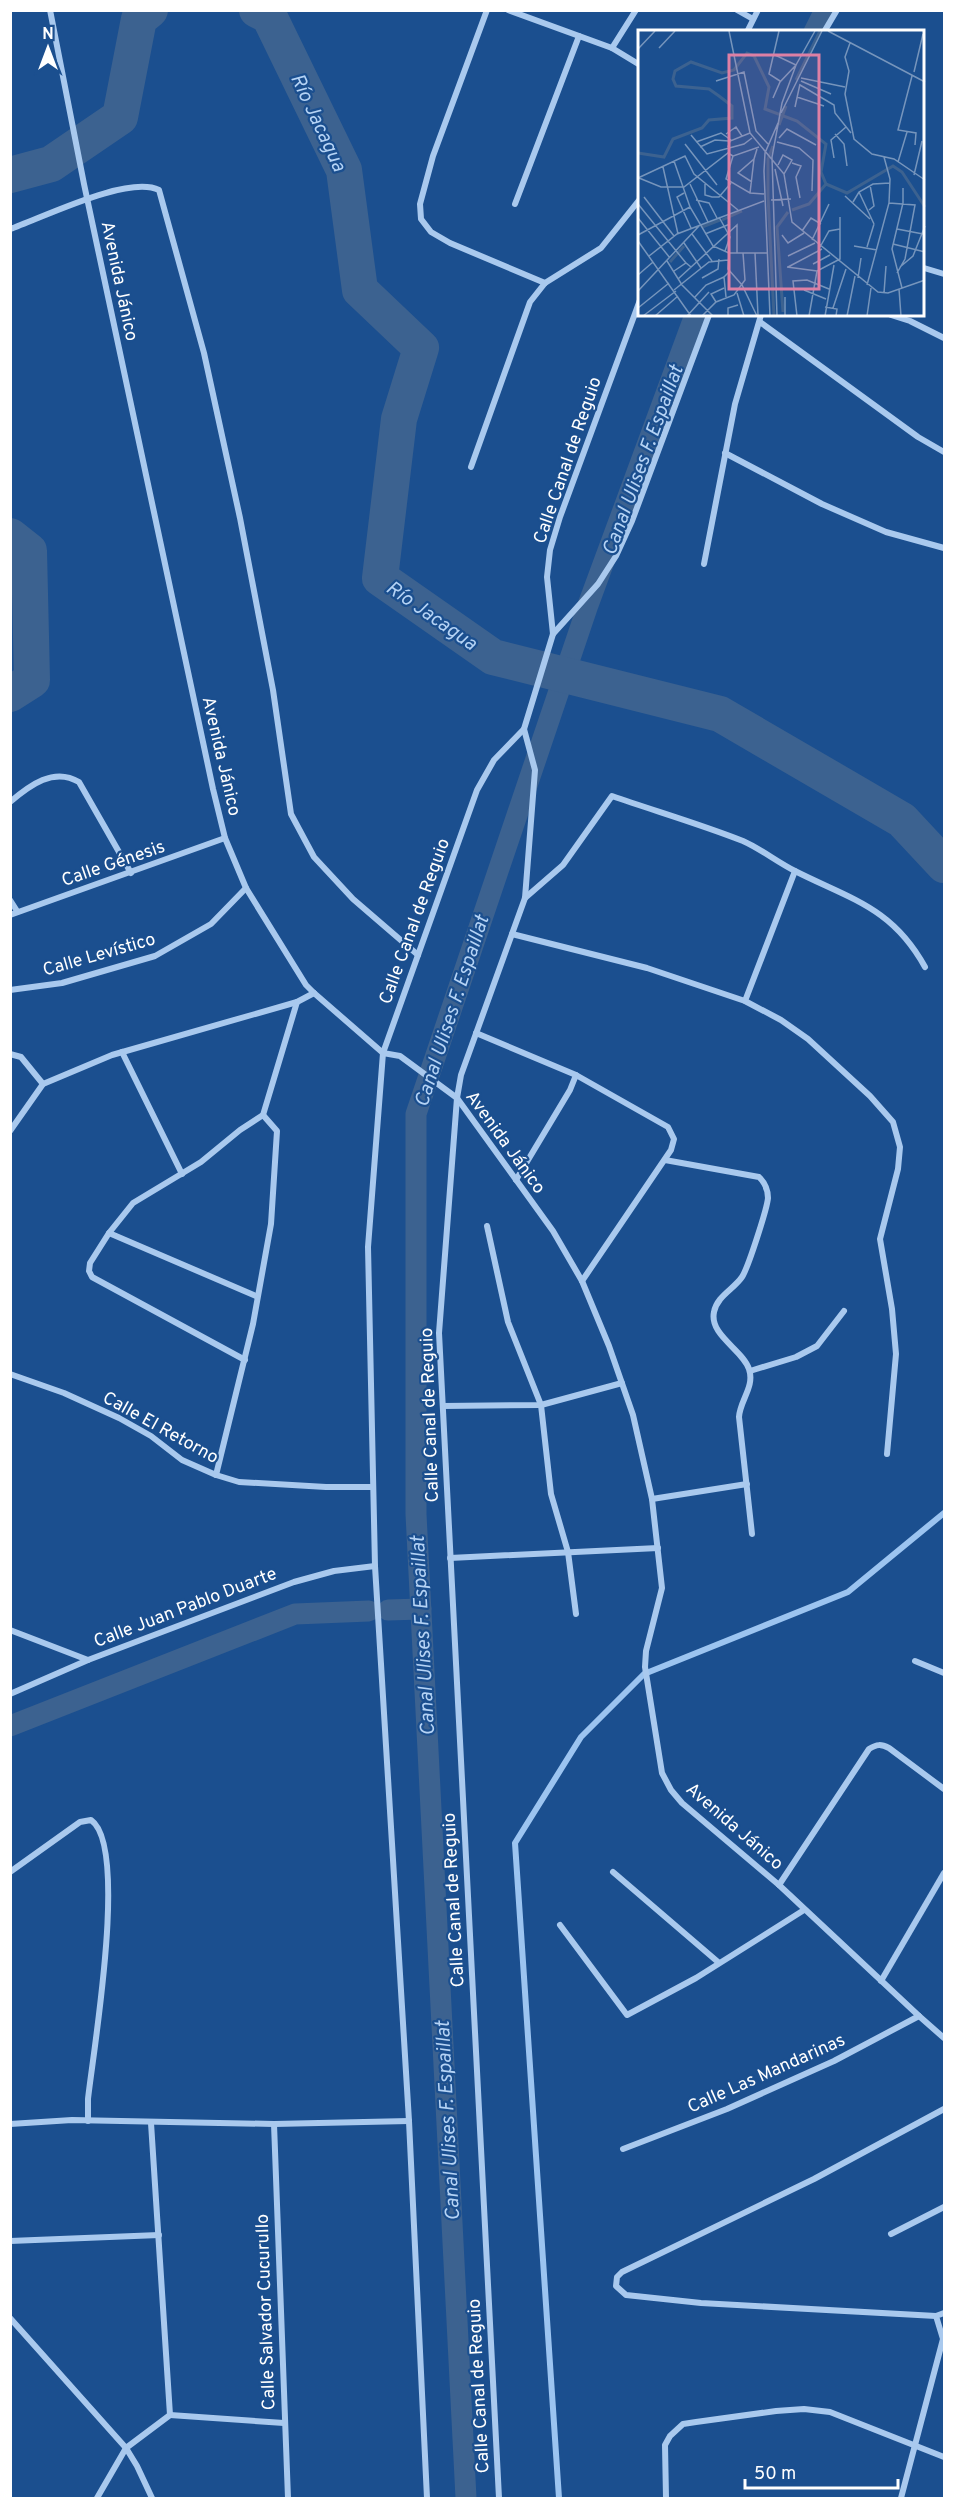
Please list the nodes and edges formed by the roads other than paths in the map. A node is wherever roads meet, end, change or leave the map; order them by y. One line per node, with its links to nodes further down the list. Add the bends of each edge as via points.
1 (50, 10): 14 (street, Avenida Jánico)
2 (487, 10): 20 (street, via 433,156 420,204 421,219 431,232 450,243)
3 (508, 10): 11 (street)
4 (636, 10): 12 (street)
5 (737, 10): 8 (street)
6 (758, 10): 8 (street)
7 (837, 10): 10 (street)
8 (753, 19): 9 (street)
9 (748, 30)
10 (826, 30)
11 (579, 36): 12 (street); 16 (street)
12 (612, 48): 13 (street)
13 (638, 64)
14 (87, 199): 17 (street); 34 (street, Avenida Jánico); 43 (street, via 138,186 149,185 159,190 204,353 240,518 273,690 291,814 314,857 353,900)
15 (638, 202): 20 (street, via 601,248)
16 (515, 204)
17 (10, 229)
18 (925, 268): 19 (street)
19 (945, 274)
20 (545, 283): 28 (street, via 530,303)
21 (638, 305): 31 (street, Calle Canal de Reguio, via 550,550 547,578)
22 (709, 316): 31 (street, Calle Canal de Reguio, via 616,556 598,584)
23 (894, 316): 25 (street)
24 (760, 319): 26 (street, via 918,437); 27 (street, via 735,404)
25 (945, 338)
26 (945, 452)
27 (726, 453): 29 (street, via 875,527); 30 (street)
28 (471, 467)
29 (945, 548)
30 (704, 564)
31 (553, 634): 32 (street, Calle Canal de Reguio)
32 (524, 729): 38 (street, Calle Canal de Reguio, via 535,770); 43 (street, Calle Canal de Reguio, via 494,760 477,790)
33 (10, 801): 36 (street, via 31,785 54,777 67,775 79,782)
34 (225, 838): 36 (street, Calle Génesis); 37 (street, Avenida Jánico)
35 (795, 871): 38 (street, via 744,842 612,796 563,865); 44 (street, via 861,900 890,921); 47 (street)
36 (131, 873): 40 (street, Calle Génesis)
37 (246, 888): 45 (street, Calle Levístico, via 211,924 155,956 62,983); 46 (street, Avenida Jánico)
38 (525, 898): 42 (street, Calle Canal de Reguio)
39 (10, 900): 40 (street)
40 (17, 911): 41 (street, Calle Génesis)
41 (10, 915)
42 (512, 934): 47 (street, via 647,968); 49 (street, Calle Canal de Reguio)
43 (418, 955): 51 (street, Calle Canal de Reguio)
44 (926, 967)
45 (10, 990)
46 (314, 993): 48 (street); 51 (street, Avenida Jánico)
47 (745, 1001): 73 (street, via 808,1040 893,1122 900,1147 898,1169 880,1239 896,1354)
48 (297, 1002): 50 (street); 56 (street)
49 (476, 1033): 53 (street); 55 (street, Calle Canal de Reguio)
50 (122, 1052): 54 (street); 59 (street)
51 (383, 1053): 55 (street, Avenida Jánico, via 400,1056); 76 (street, Calle Canal de Reguio, via 368,1247)
52 (10, 1054): 54 (street, via 21,1057)
53 (576, 1075): 58 (street, via 668,1127 674,1139); 60 (street)
54 (43, 1084): 57 (street)
55 (457, 1098): 60 (street, Avenida Jánico); 72 (street, Calle Canal de Reguio, via 439,1333)
56 (263, 1115): 59 (street); 64 (street, via 277,1131 271,1224)
57 (10, 1131)
58 (665, 1160): 63 (street); 67 (street, via 764,1182 766,1206 743,1276 718,1301 713,1314 717,1328)
59 (182, 1174): 62 (street, via 133,1203)
60 (516, 1179): 63 (street, Avenida Jánico)
61 (487, 1226): 71 (street, via 508,1322)
62 (109, 1233): 64 (street); 66 (street, via 90,1263 92,1277)
63 (582, 1281): 69 (street, Avenida Jánico)
64 (256, 1296): 66 (street)
65 (844, 1311): 67 (street, via 817,1346 796,1358)
66 (244, 1359): 74 (street)
67 (750, 1371): 75 (street, via 751,1383 739,1407)
68 (14, 1376): 70 (street); 74 (street, Calle El Retorno, via 118,1418 182,1460)
69 (622, 1383): 71 (street); 77 (street, Avenida Jánico)
70 (10, 1384)
71 (541, 1405): 72 (street); 80 (street, via 551,1494)
72 (443, 1406): 81 (street, Calle Canal de Reguio)
73 (887, 1454)
74 (216, 1475): 76 (street, Calle El Retorno, via 239,1482)
75 (747, 1484): 77 (street); 78 (street)
76 (373, 1487): 82 (street, Calle Canal de Reguio)
77 (652, 1499): 79 (street, Avenida Jánico)
78 (753, 1534)
79 (658, 1548): 80 (street); 93 (street, Avenida Jánico, via 662,1588 645,1667 662,1773 671,1790 690,1809)
80 (568, 1552): 81 (street); 83 (street)
81 (450, 1558): 124 (street, Calle Canal de Reguio)
82 (375, 1566): 85 (street, Calle Juan Pablo Duarte, via 334,1571 294,1582); 102 (street, Calle Canal de Reguio)
83 (576, 1614)
84 (10, 1630): 85 (street)
85 (88, 1660): 88 (street, Calle Juan Pablo Duarte)
86 (915, 1661): 87 (street)
87 (945, 1673)
88 (10, 1694)
89 (945, 1790): 93 (street, via 882,1744 869,1749)
90 (10, 1872): 101 (street, via 80,1822 91,1820 99,1829 106,1853 108,1935)
91 (613, 1872): 96 (street)
92 (945, 1873): 97 (street)
93 (780, 1885): 94 (street, Avenida Jánico)
94 (804, 1910): 96 (street); 97 (street, Avenida Jánico)
95 (560, 1925): 96 (street, via 627,2015)
96 (718, 1962)
97 (881, 1981): 98 (street, Avenida Jánico)
98 (919, 2016): 99 (street, Avenida Jánico); 106 (street, Calle Las Mandarinas, via 834,2061 727,2109)
99 (945, 2038)
100 (945, 2109): 112 (street, via 814,2179 622,2272 616,2286 626,2295 701,2303)
101 (88, 2121): 103 (street); 104 (street)
102 (410, 2121): 105 (street); 123 (street, Calle Canal de Reguio)
103 (151, 2123): 105 (street); 109 (street)
104 (10, 2124)
105 (274, 2124): 116 (street, Calle Salvador Cucurullo)
106 (623, 2149)
107 (945, 2207): 108 (street)
108 (891, 2234)
109 (159, 2235): 110 (street); 115 (street)
110 (10, 2241)
111 (945, 2313): 112 (street)
112 (936, 2316): 114 (street)
113 (10, 2318): 118 (street)
114 (944, 2339): 117 (street)
115 (170, 2415): 116 (street); 118 (street)
116 (284, 2423): 122 (street, Calle Salvador Cucurullo)
117 (916, 2446): 119 (street); 125 (street, via 830,2412 804,2409 683,2424 665,2445); 126 (street)
118 (126, 2448): 120 (street); 121 (street)
119 (945, 2457)
120 (97, 2499)
121 (152, 2499)
122 (288, 2499)
123 (427, 2499)
124 (499, 2499)
125 (666, 2499)
126 (901, 2499)

